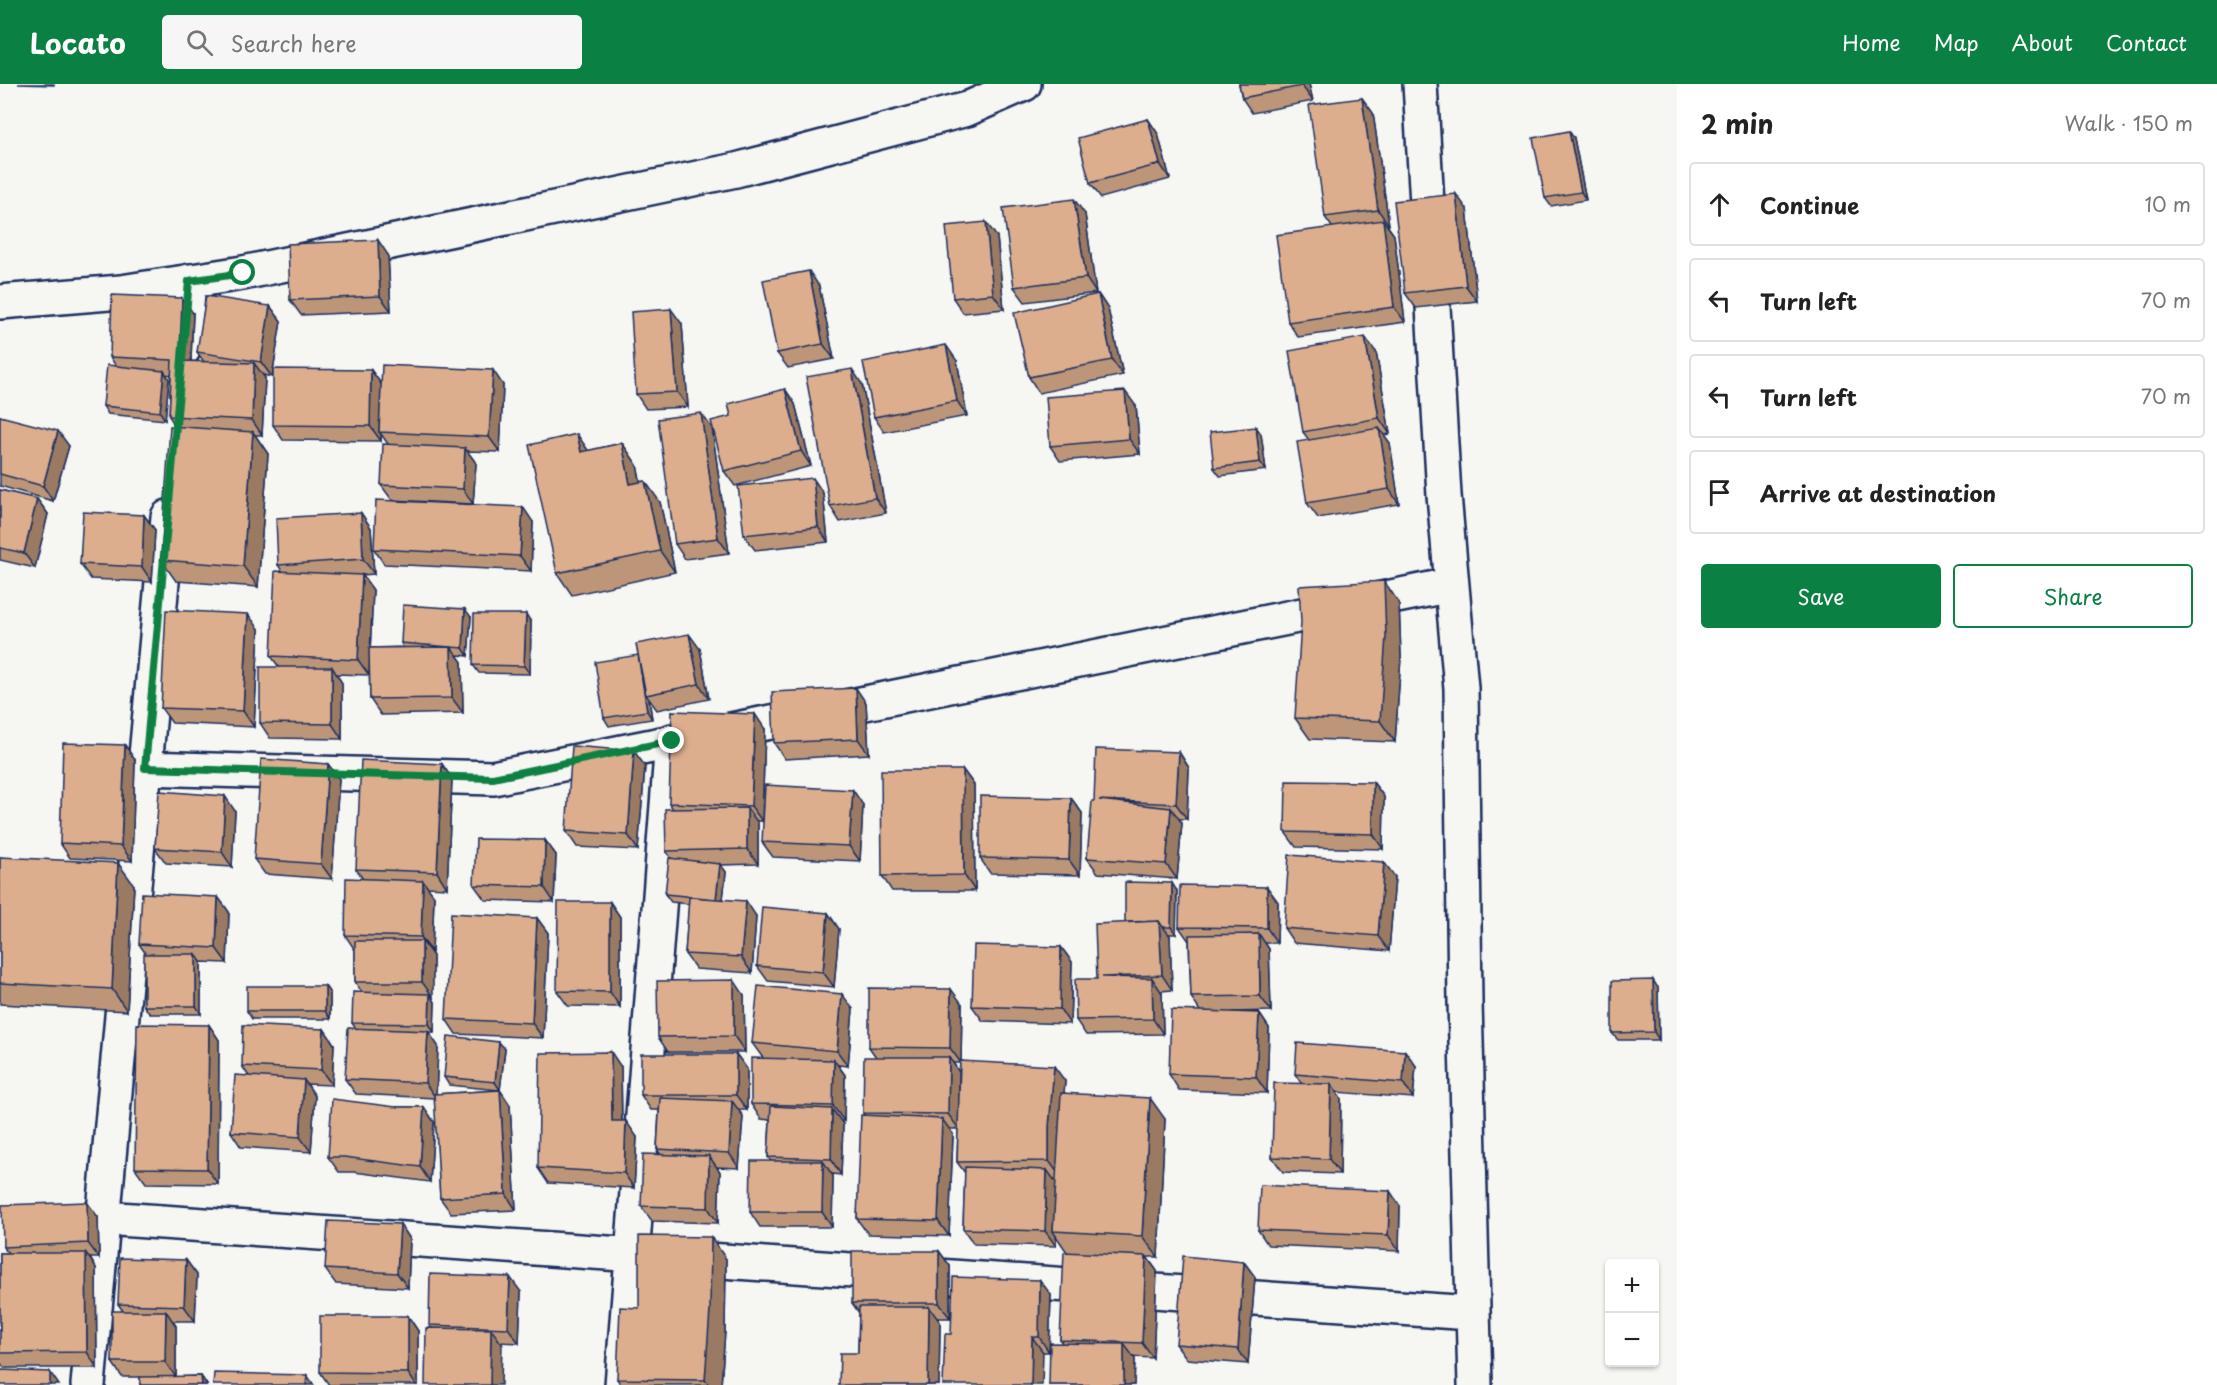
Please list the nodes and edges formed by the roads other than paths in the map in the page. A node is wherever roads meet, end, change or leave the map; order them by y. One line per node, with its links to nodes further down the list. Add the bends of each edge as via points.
1 (1024, 84): 3 (street, via 967,109 736,170)
2 (1420, 84): 7 (street)
3 (189, 281): 4 (street, via 121,292); 5 (street)
4 (0, 302)
5 (181, 376)
6 (171, 483): 9 (street)
7 (1451, 585): 8 (street); 12 (street, via 1461,688)
8 (672, 741): 9 (street, via 493,778); 11 (street)
9 (145, 768): 10 (street)
10 (104, 1218): 11 (street); 13 (street)
11 (633, 1255): 12 (street); 14 (street)
12 (1471, 1313): 15 (street)
13 (88, 1385)
14 (622, 1385)
15 (1475, 1385)

